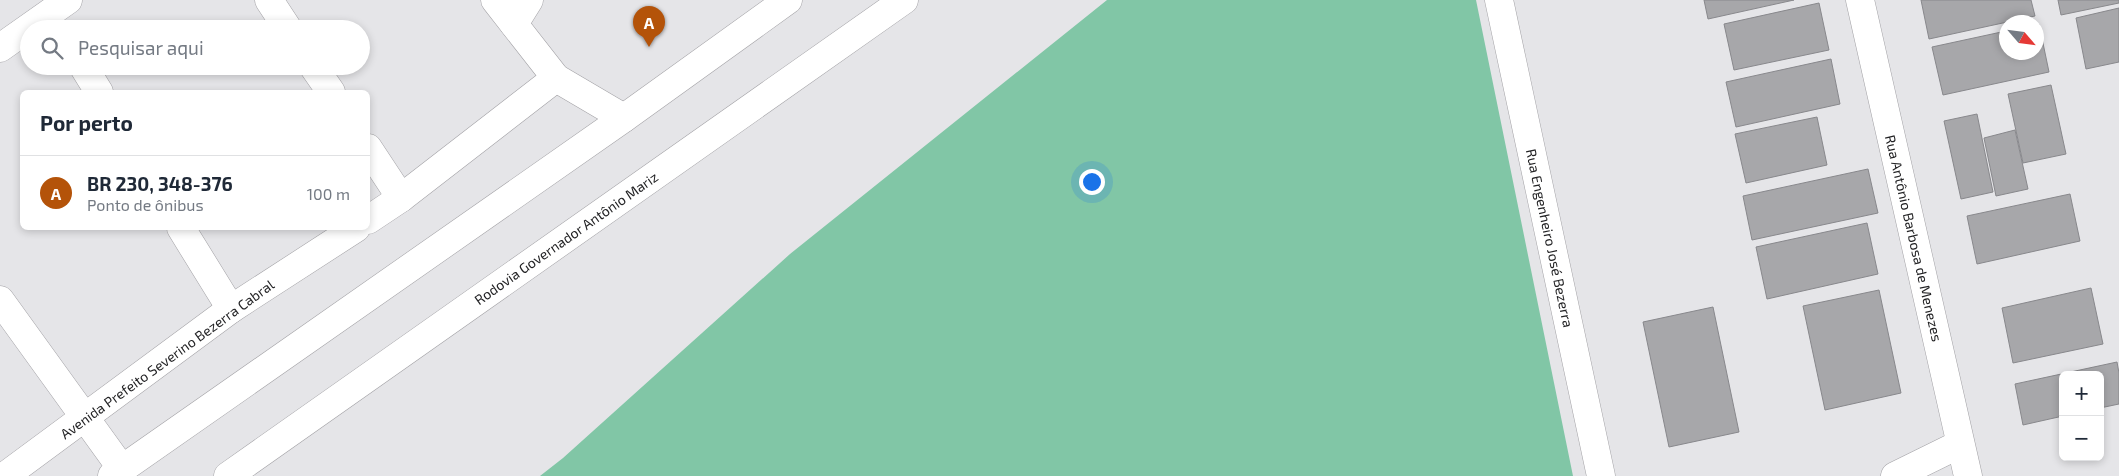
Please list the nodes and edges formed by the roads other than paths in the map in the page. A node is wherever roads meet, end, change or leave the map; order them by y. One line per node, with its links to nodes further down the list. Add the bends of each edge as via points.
1 (269, 0): 8 (main road)
2 (495, 0): 9 (main road)
3 (529, 0): 9 (main road)
4 (788, 0): 17 (main road)
5 (904, 0): 29 (main road, Rodovia Governador Antônio Mariz)
6 (1499, 0): 30 (main road, Rua Engenheiro José Bezerra)
7 (1860, 0): 26 (main road, Rua Antônio Barbosa de Menezes)
8 (282, 20)
9 (514, 24): 14 (main road)
10 (20, 37): 11 (main road)
11 (0, 48)
12 (89, 75): 15 (main road)
13 (319, 75): 16 (main road)
14 (556, 78): 17 (main road); 19 (main road)
15 (98, 90)
16 (330, 90)
17 (624, 118): 27 (main road)
18 (370, 151): 19 (main road)
19 (401, 198): 20 (main road)
20 (370, 219)
21 (183, 230): 24 (main road)
22 (353, 230): 24 (main road, Avenida Prefeito Severino Bezerra Cabral)
23 (0, 300): 25 (main road)
24 (231, 309): 25 (main road, Avenida Prefeito Severino Bezerra Cabral)
25 (86, 418): 27 (main road); 28 (main road, Avenida Prefeito Severino Bezerra Cabral)
26 (1960, 444): 31 (main road); 32 (main road, Rua Antônio Barbosa de Menezes)
27 (117, 472)
28 (5, 476)
29 (228, 476)
30 (1601, 476)
31 (1895, 476)
32 (1968, 476)

